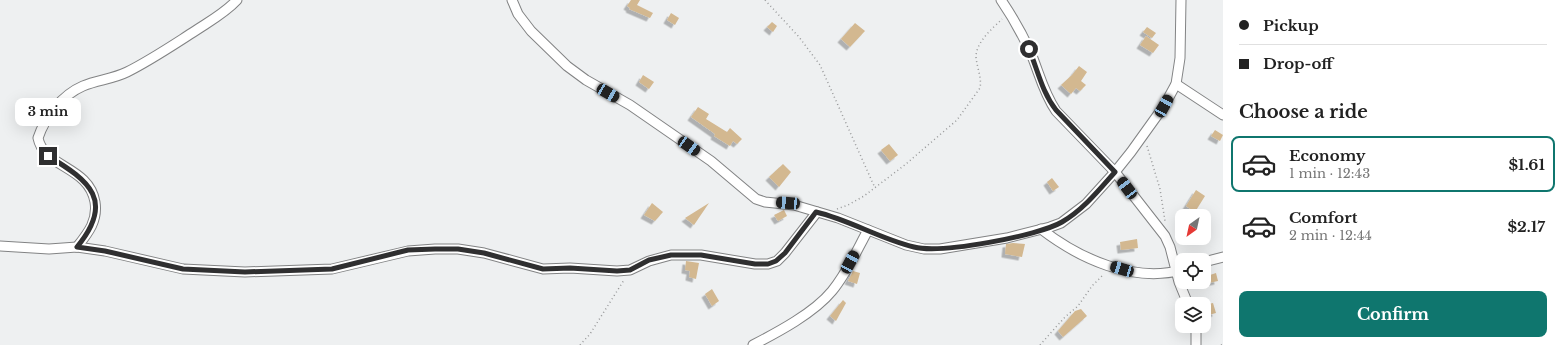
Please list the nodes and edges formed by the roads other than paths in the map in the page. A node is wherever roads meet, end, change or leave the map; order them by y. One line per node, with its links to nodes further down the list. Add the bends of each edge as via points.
1 (237, 0): 12 (street, via 215,18 139,65 71,93 54,109 44,124 38,138 42,151 76,172 93,194 96,217)
2 (512, 0): 8 (street, via 531,32 567,66 630,105 704,157 748,194 765,202 788,203)
3 (1001, 0): 7 (street, via 1029,49 1049,100)
4 (1181, 0): 5 (street, via 1180,58)
5 (1176, 84): 6 (street); 7 (street, via 1164,106)
6 (1223, 115)
7 (1115, 172): 9 (street, via 1077,212 1061,223); 14 (street, via 1165,236)
8 (816, 212): 10 (street); 12 (street, via 785,253 768,264 701,255 678,255 649,260 630,270 543,269 484,253 435,249 408,250 332,269 245,272 183,269)
9 (1041, 229): 10 (street, via 1007,238 940,249 916,248); 16 (street, via 1083,255 1122,269 1144,274)
10 (868, 230): 18 (street, via 839,281 825,298 774,334)
11 (0, 246): 12 (street, via 49,249)
12 (77, 247)
13 (1223, 257): 15 (street)
14 (1175, 260)
15 (1211, 260)
16 (1175, 272)
17 (1196, 333): 19 (street)
18 (753, 345)
19 (1196, 345)

